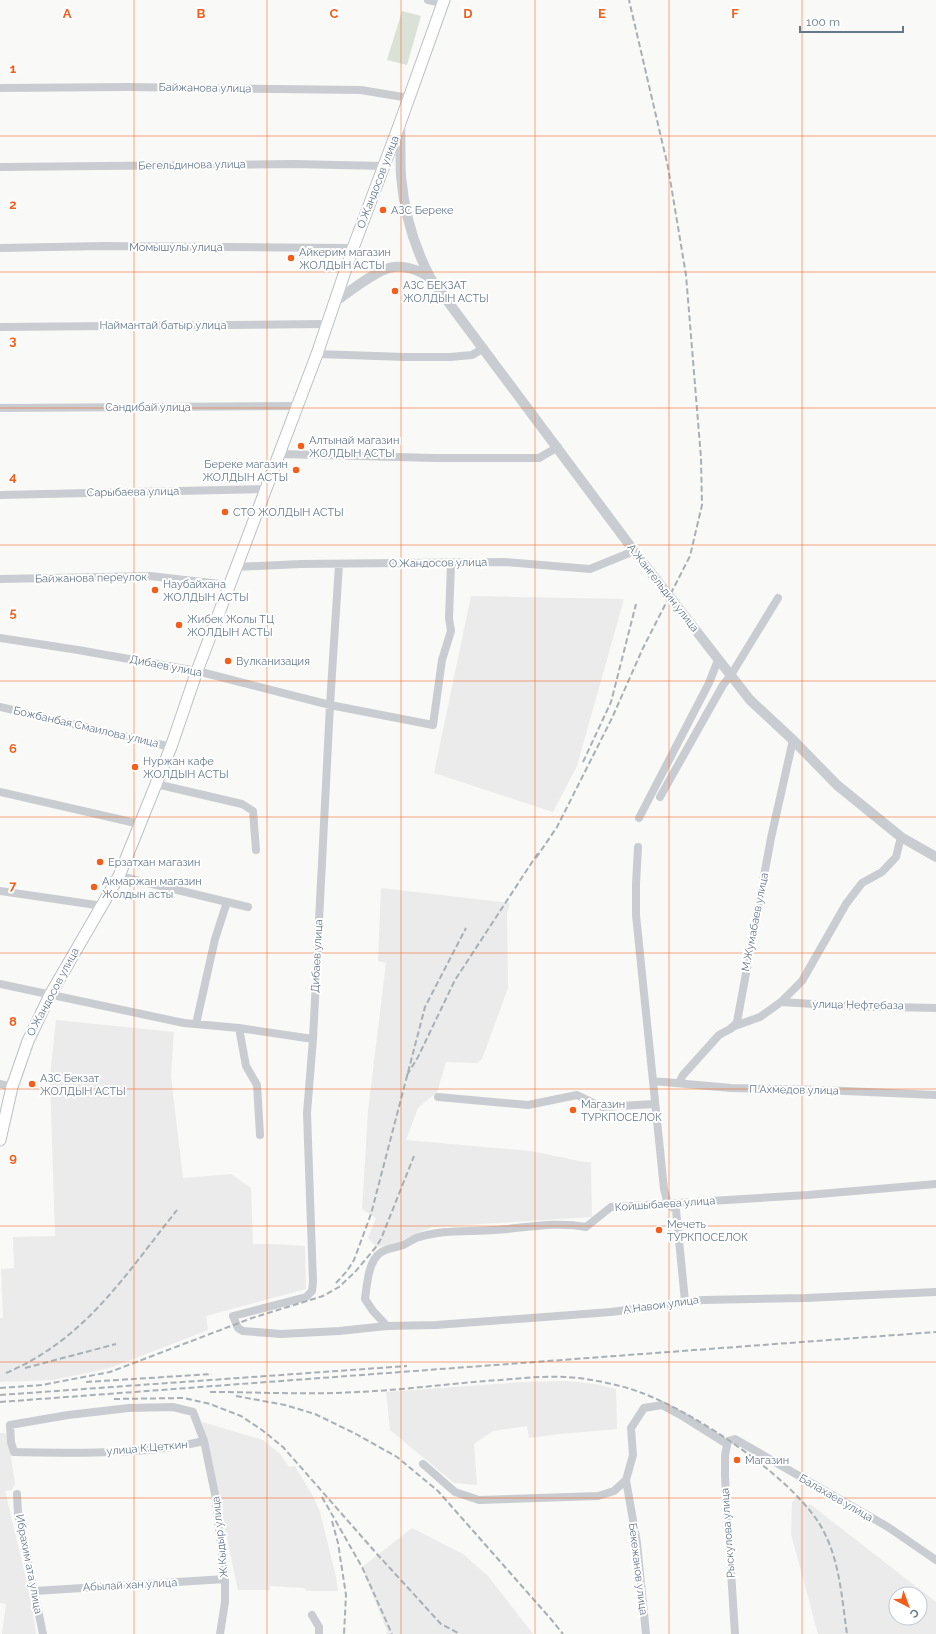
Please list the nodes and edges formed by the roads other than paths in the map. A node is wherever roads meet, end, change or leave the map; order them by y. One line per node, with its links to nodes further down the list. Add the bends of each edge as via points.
1 (428, 0): 2 (street)
2 (444, 1): 4 (main road, О.Жандосов улица)
3 (0, 88): 4 (street, Байжанова улица, via 361,90)
4 (409, 98): 5 (main road, О.Жандосов улица)
5 (400, 123): 6 (main road, О.Жандосов улица); 10 (street, А.Жангельдин улица, via 401,176 406,210 421,260)
6 (383, 166): 7 (street, Бегельдинова улица, via 294,164); 9 (main road, О.Жандосов улица)
7 (0, 167)
8 (0, 248): 9 (street, Момышулы улица)
9 (353, 248): 11 (main road, О.Жандосов улица)
10 (432, 279): 11 (street, via 411,268 389,268 363,282); 14 (street, А.Жангельдин улица)
11 (334, 303): 12 (main road, О.Жандосов улица)
12 (326, 324): 13 (street, Наймантай батыр улица); 15 (main road, О.Жандосов улица)
13 (0, 327)
14 (484, 348): 15 (street, via 472,355 450,357); 18 (street, А.Жангельдин улица)
15 (316, 354): 16 (main road, О.Жандосов улица)
16 (297, 406): 17 (street, Сандибай улица); 19 (main road, О.Жандосов улица)
17 (0, 408)
18 (558, 446): 19 (street, via 539,458); 22 (street, А.Жангельдин улица)
19 (279, 454): 20 (main road, О.Жандосов улица)
20 (267, 489): 21 (street, Сарыбаева улица); 25 (main road, О.Жандосов улица)
21 (0, 495)
22 (634, 551): 24 (street, О.Жандосов улица, via 590,569 504,562); 30 (street, А.Жангельдин улица)
23 (339, 564): 24 (street, О.Жандосов улица); 25 (street, О.Жандосов улица); 33 (street, Дибаев улица)
24 (451, 564): 33 (street, Дибаев улица, via 451,631 442,660 433,725)
25 (237, 567): 27 (main road, О.Жандосов улица)
26 (0, 579): 27 (street, Байжанова переулок, via 150,576)
27 (230, 585): 31 (main road, О.Жандосов улица)
28 (778, 598): 32 (street)
29 (0, 638): 31 (street, Дибаев улица)
30 (718, 660): 32 (street, А.Жангельдин улица); 40 (street, via 709,683)
31 (197, 671): 33 (street, Дибаев улица); 36 (main road, О.Жандосов улица)
32 (731, 675): 35 (street, А.Жангельдин улица, via 750,700); 39 (street)
33 (330, 705): 58 (street, Дибаев улица)
34 (0, 707): 36 (street, Божбанбая Смаилова улица)
35 (793, 740): 42 (street, А.Жангельдин улица, via 837,785); 57 (street, М.Жумабаев улица, via 737,1022)
36 (171, 747): 37 (main road, О.Жандосов улица)
37 (156, 784): 41 (main road, О.Жандосов улица); 44 (street, via 242,804 253,811)
38 (0, 792): 41 (street)
39 (660, 797)
40 (639, 818)
41 (140, 824): 46 (main road, О.Жандосов улица)
42 (901, 838): 45 (street, А.Жангельдин улица); 53 (street, via 896,857 882,872 862,883 846,904 802,982)
43 (638, 847): 59 (street, via 636,916)
44 (256, 850)
45 (936, 857)
46 (119, 876): 48 (street); 49 (main road, О.Жандосов улица)
47 (0, 891): 49 (street)
48 (227, 902): 50 (street); 55 (street, via 215,939)
49 (103, 906): 52 (main road, О.Жандосов улица)
50 (248, 907)
51 (0, 984): 52 (street)
52 (50, 995): 55 (street); 62 (main road, О.Жандосов улица, via 28,1041)
53 (780, 1002): 54 (street, улица Нефтебаза); 57 (street, via 760,1018)
54 (936, 1008)
55 (196, 1024): 56 (street)
56 (239, 1028): 58 (street); 66 (street, via 246,1066 257,1085)
57 (732, 1028): 60 (street, via 719,1035 683,1075)
58 (313, 1039): 70 (street, Дибаев улица, via 307,1113)
59 (653, 1081): 60 (street, П.Ахмедов улица); 65 (street)
60 (680, 1083): 63 (street, П.Ахмедов улица, via 731,1088)
61 (0, 1084): 62 (street)
62 (12, 1087): 67 (main road, О.Жандосов улица)
63 (936, 1095)
64 (438, 1097): 65 (street, via 528,1106 577,1095 602,1107)
65 (655, 1104): 69 (street, via 664,1189)
66 (260, 1135)
67 (0, 1140)
68 (936, 1184): 69 (street, Койшыбаева улица)
69 (668, 1204): 72 (street, via 676,1210); 73 (street, Койшыбаева улица, via 611,1207 586,1227 571,1224 445,1232 416,1238 402,1246 381,1252 373,1263 365,1299)
70 (313, 1278): 73 (street, А.Навои улица, via 312,1291 306,1297 233,1316 238,1328 243,1331 281,1334)
71 (936, 1292): 72 (street, А.Навои улица)
72 (686, 1301): 73 (street, А.Навои улица, via 611,1312 436,1325)
73 (387, 1326)
74 (204, 1441): 74 (street, улица К.Цеткин, via 146,1450 14,1452 10,1425 68,1414 173,1407 193,1412); 80 (street, Ж.Кыдыр улица, via 215,1494)
75 (727, 1444): 77 (street, Бекежанов улица, via 662,1405 644,1408 631,1428 633,1455); 79 (street, Балахаев улица, via 728,1441 735,1439 888,1527); 87 (street, Рыскулова улица, via 725,1477)
76 (423, 1464): 77 (street, via 455,1492 479,1500 598,1496 614,1491)
77 (626, 1480): 86 (street, Бекежанов улица, via 637,1543)
78 (17, 1494): 81 (street, Ибрахим ата улица, via 18,1514)
79 (936, 1560)
80 (225, 1579): 81 (street, Абылай хан улица); 84 (street, Ж.Кыдыр улица, via 225,1602)
81 (35, 1591): 83 (street, Ибрахим ата улица)
82 (312, 1615): 85 (street, via 319,1627)
83 (43, 1634)
84 (220, 1634)
85 (319, 1634)
86 (646, 1634)
87 (735, 1634)

